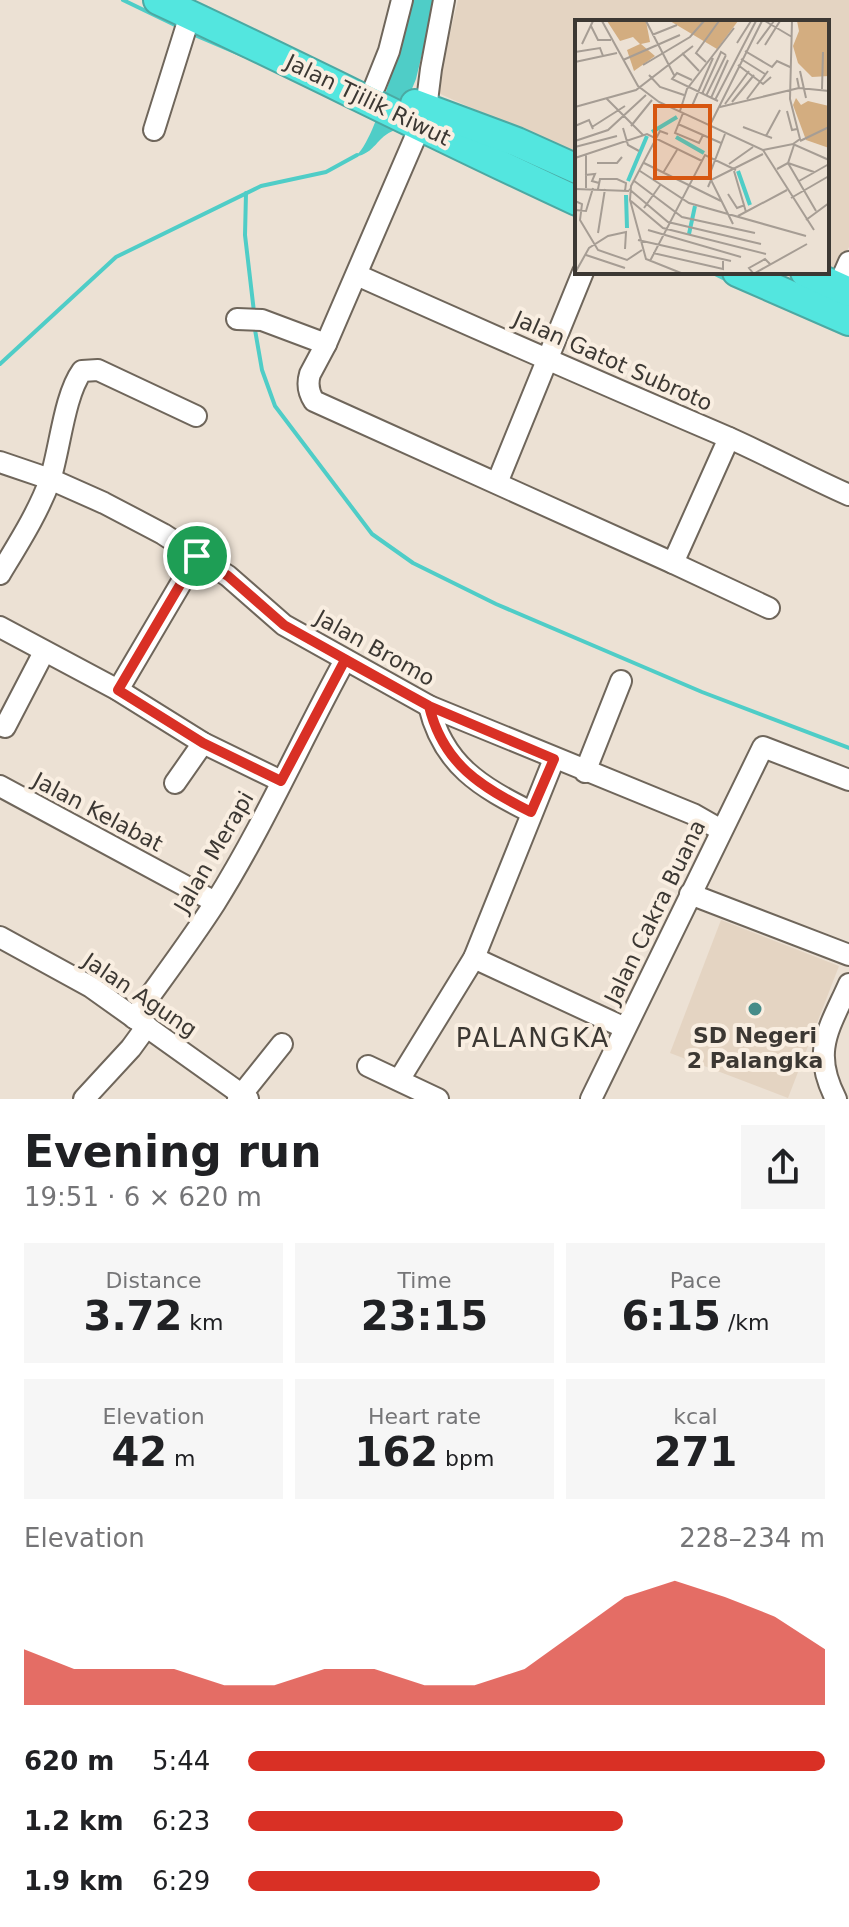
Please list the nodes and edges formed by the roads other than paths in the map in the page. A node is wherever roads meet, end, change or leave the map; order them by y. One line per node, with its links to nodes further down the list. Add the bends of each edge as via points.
1 (158, 0): 4 (highway, Jalan Tjilik Riwut)
2 (402, 0): 5 (street, via 389,51)
3 (444, 0): 5 (street)
4 (196, 8): 5 (highway, Jalan Tjilik Riwut); 6 (street)
5 (399, 104): 7 (highway, Jalan Tjilik Riwut, via 517,142); 8 (highway, Jalan Tjilik Riwut, via 505,168); 12 (street)
6 (154, 130)
7 (575, 168)
8 (575, 200)
9 (582, 274): 17 (street)
10 (742, 274): 15 (highway)
11 (815, 274): 13 (highway)
12 (357, 275): 16 (street); 17 (street, Jalan Gatot Subroto)
13 (845, 280)
14 (249, 319): 16 (street)
15 (849, 321)
16 (326, 344): 22 (street, via 309,379 314,401)
17 (547, 357): 19 (street, Jalan Gatot Subroto); 22 (street)
18 (196, 416): 21 (street, via 86,369 73,393)
19 (729, 438): 23 (street, Jalan Gatot Subroto); 25 (street)
20 (0, 462): 21 (street, Jalan Bromo)
21 (50, 479): 24 (street, Jalan Bromo); 26 (street)
22 (497, 483): 25 (street)
23 (849, 495)
24 (197, 556): 30 (street, Jalan Bromo, via 284,625); 32 (street)
25 (673, 563): 27 (street)
26 (0, 574)
27 (769, 608)
28 (0, 627): 29 (street)
29 (44, 652): 32 (street); 34 (street)
30 (345, 660): 33 (street, Jalan Bromo); 39 (street, Jalan Merapi)
31 (621, 681): 37 (street)
32 (118, 690): 35 (street)
33 (429, 706): 36 (street, Jalan Bromo); 42 (street, via 436,731 473,778)
34 (5, 727)
35 (203, 743): 39 (street); 40 (street)
36 (554, 759): 37 (street, Jalan Bromo); 42 (street)
37 (585, 772): 43 (street, Jalan Bromo)
38 (849, 780): 43 (street, Jalan Cakra Buana, via 763,747)
39 (281, 781): 45 (street, Jalan Merapi)
40 (175, 783)
41 (0, 786): 45 (street, Jalan Kelabat)
42 (531, 812): 48 (street)
43 (721, 830): 44 (street, Jalan Cakra Buana)
44 (690, 894): 47 (street); 51 (street, Jalan Cakra Buana)
45 (215, 902): 50 (street, Jalan Merapi)
46 (0, 937): 50 (street, Jalan Agung, via 91,987)
47 (849, 955)
48 (474, 958): 51 (street); 54 (street)
49 (849, 984): 59 (street, via 823,1049 823,1070)
50 (140, 1022): 55 (street, Jalan Agung); 56 (street, Jalan Merapi, via 131,1048)
51 (625, 1028): 58 (street, Jalan Cakra Buana)
52 (282, 1044): 55 (street)
53 (368, 1066): 54 (street)
54 (399, 1080): 57 (street)
55 (242, 1097)
56 (84, 1099)
57 (438, 1099)
58 (591, 1099)
59 (836, 1099)

